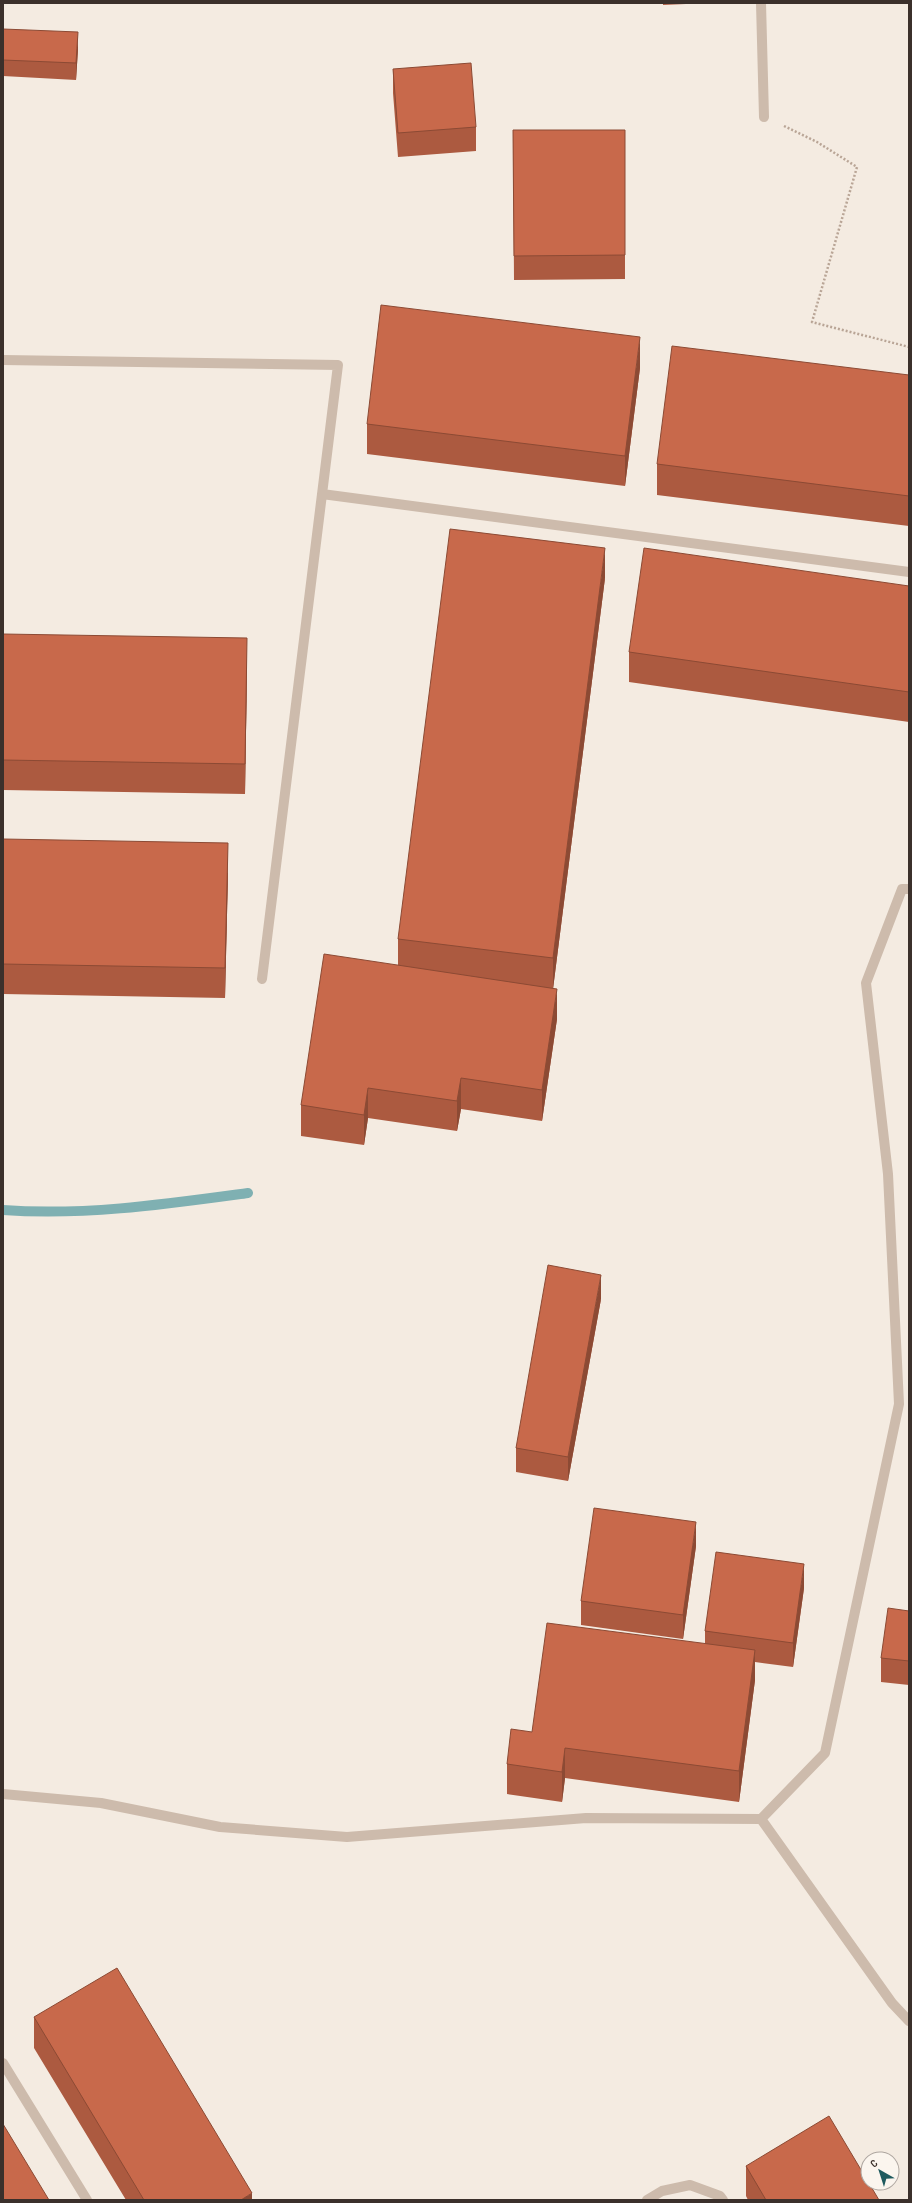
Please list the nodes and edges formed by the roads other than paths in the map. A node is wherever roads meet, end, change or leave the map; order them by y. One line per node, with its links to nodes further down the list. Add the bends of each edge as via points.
1 (761, 3): 2 (lane)
2 (764, 117)
3 (3, 360): 4 (lane, via 338,365)
4 (322, 494): 5 (lane); 7 (lane)
5 (909, 572)
6 (909, 889): 9 (lane, via 902,889 866,983 888,1174 899,1404 825,1753)
7 (262, 979)
8 (3, 1794): 9 (lane, via 101,1803 220,1827 347,1836 586,1818)
9 (761, 1819): 10 (lane, via 892,2003)
10 (909, 2021)
11 (3, 2063): 12 (lane)
12 (87, 2200)
13 (647, 2200): 14 (lane, via 662,2191 690,2185 720,2196)
14 (724, 2200)

